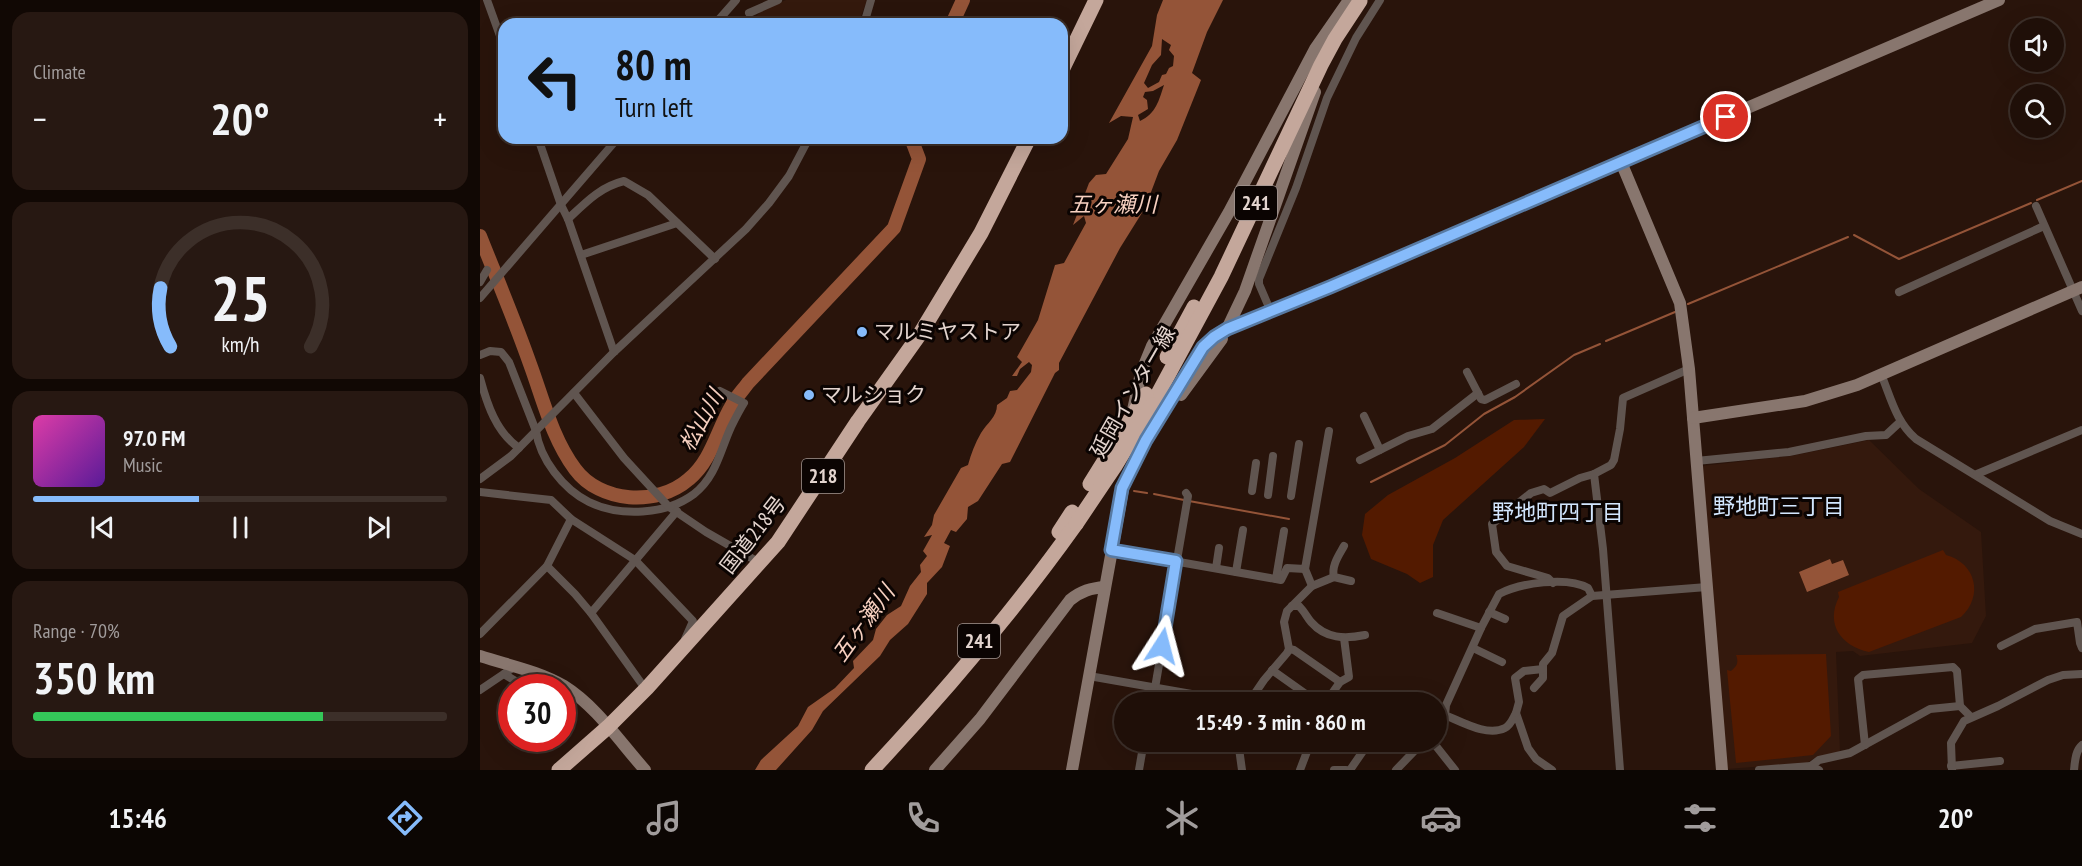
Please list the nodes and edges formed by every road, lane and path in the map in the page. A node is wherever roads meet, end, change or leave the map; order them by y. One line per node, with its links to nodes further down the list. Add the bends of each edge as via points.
1 (487, 0): 12 (street)
2 (736, 0): 10 (street)
3 (778, 0): 9 (street)
4 (871, 0): 11 (street)
5 (1096, 0): 14 (highway)
6 (1356, 0): 13 (street, 延岡インター線 / 241); 34 (street, 241, via 1318,85 1245,291); 45 (highway, 延岡インター線 / 241, via 1221,277)
7 (1380, 0): 33 (street, via 1356,38 1327,98 1258,284)
8 (1999, 0): 19 (street)
9 (749, 13)
10 (720, 18)
11 (866, 18)
12 (498, 30)
13 (1326, 34): 45 (highway, 延岡インター線 / 241); 62 (street, 241, via 1145,360 1122,471)
14 (1068, 58)
15 (540, 144): 20 (street)
16 (613, 144): 20 (street)
17 (806, 144): 26 (street, via 769,203)
18 (1026, 144): 78 (highway, 国道218号 / 218, via 981,233 926,324)
19 (1621, 162): 33 (street); 37 (street, via 1681,308)
20 (561, 205): 22 (street); 31 (street)
21 (2036, 206): 24 (street)
22 (568, 219): 23 (street, via 592,196 624,181 648,195); 25 (street)
23 (677, 223): 25 (street); 26 (street)
24 (2044, 226): 29 (street); 30 (street)
25 (581, 255): 35 (street)
26 (715, 259): 35 (street)
27 (487, 270): 28 (street)
28 (480, 282)
29 (2078, 289): 32 (street); 39 (street)
30 (1899, 292)
31 (483, 295)
32 (2082, 311)
33 (1271, 312): 34 (street)
34 (1225, 334): 62 (street, via 1214,337 1203,347 1146,440)
35 (614, 352): 43 (street)
36 (480, 355): 50 (street, via 501,352 509,362)
37 (1689, 369): 47 (street); 59 (street, via 1623,398 1614,460)
38 (1467, 372): 44 (street)
39 (1881, 374): 47 (street, via 1822,397); 48 (street)
40 (480, 378): 53 (street, via 488,409)
41 (1516, 384): 44 (street, via 1485,400)
42 (720, 391): 68 (street, via 743,403 709,478)
43 (574, 393): 50 (street); 68 (street, via 624,458)
44 (1478, 393): 54 (street, via 1432,429)
45 (1149, 399): 139 (highway, 延岡インター線 / 241, bridge, via 1115,466 1074,518 1043,570 942,695)
46 (1364, 416): 54 (street)
47 (1693, 418): 57 (street)
48 (1900, 422): 57 (street, via 1886,435 1789,452); 60 (street, via 1916,439)
49 (2082, 430): 60 (street)
50 (536, 431): 53 (street); 68 (street, via 537,442 551,468 588,501 611,509 642,512)
51 (1329, 431): 81 (street)
52 (1299, 444): 67 (street)
53 (519, 448): 61 (street)
54 (1380, 450): 56 (street)
55 (1273, 456): 66 (street)
56 (1360, 459)
57 (1696, 461): 89 (street)
58 (1256, 463): 63 (street)
59 (1594, 474): 86 (street, via 1550,493 1544,489 1531,493 1492,524 1496,552 1507,566); 90 (street)
60 (1977, 474): 72 (street, via 2050,520)
61 (480, 478)
62 (1122, 488): 75 (street)
63 (1252, 491)
64 (480, 492): 69 (street, via 550,500)
65 (1186, 493): 77 (street)
66 (1268, 495)
67 (1291, 496)
68 (672, 508): 76 (street); 78 (street)
69 (571, 519): 76 (street); 79 (street)
70 (1242, 530): 82 (street)
71 (1284, 531): 84 (street)
72 (2082, 534)
73 (1344, 546): 83 (street, via 1333,567)
74 (1219, 548): 80 (street)
75 (1111, 550): 77 (street); 88 (street)
76 (635, 560): 94 (street); 106 (street, via 693,621)
77 (1176, 561): 80 (street); 116 (street)
78 (760, 564): 106 (highway, 国道218号 / 218)
79 (547, 566): 94 (street); 98 (street)
80 (1216, 568): 82 (street)
81 (1305, 569): 84 (street, via 1287,568 1281,580); 87 (street)
82 (1236, 572): 84 (street)
83 (1334, 577): 85 (street); 87 (street)
84 (1276, 579)
85 (1352, 581)
86 (1553, 583): 91 (street, via 1583,585); 93 (street, via 1505,590)
87 (1312, 586): 92 (street)
88 (1105, 587): 113 (street); 145 (street, via 1079,592 1070,600 992,704)
89 (1707, 587): 90 (street); 155 (street)
90 (1605, 594): 91 (street); 154 (street)
91 (1592, 596): 108 (street, via 1563,616)
92 (1292, 606): 100 (street, via 1299,606 1319,629); 104 (street, via 1284,616)
93 (1490, 612): 96 (street); 97 (street)
94 (591, 613): 115 (street)
95 (1437, 613): 97 (street)
96 (1504, 619)
97 (1481, 628): 102 (street)
98 (480, 634)
99 (1365, 636): 100 (street)
100 (1344, 638): 114 (street, via 1349,677)
101 (2001, 646): 103 (street, via 2035,629 2077,622)
102 (1473, 648): 107 (street); 124 (street)
103 (2082, 648)
104 (1289, 650): 109 (street); 114 (street)
105 (480, 656): 110 (street)
106 (678, 656): 115 (highway, 国道218号 / 218)
107 (1502, 662)
108 (1543, 669): 117 (street, via 1543,678); 126 (street, via 1524,671 1515,678 1519,702)
109 (1272, 670): 121 (street); 122 (street)
110 (509, 671): 111 (street); 118 (street); 129 (street, via 543,676 563,686)
111 (512, 674)
112 (2082, 674): 128 (street, via 2048,680)
113 (1089, 676): 116 (street); 146 (street)
114 (1340, 682): 123 (street)
115 (647, 688): 129 (highway, 国道218号 / 218)
116 (1154, 688): 119 (street); 120 (street)
117 (1534, 688)
118 (480, 690)
119 (1153, 692)
120 (1170, 692)
121 (1256, 692)
122 (1303, 692)
123 (1333, 692)
124 (1447, 703)
125 (1960, 706): 128 (street); 130 (street, via 1930,709); 130 (street, via 1957,671 1953,667 1863,675 1858,679)
126 (1516, 713): 127 (street, via 1504,728 1482,731); 153 (street, via 1528,748)
127 (1447, 716)
128 (1971, 717): 142 (street, via 1964,721 1952,743)
129 (612, 732): 143 (highway, 国道218号 / 218); 144 (street)
130 (1865, 745): 141 (street, via 1819,760)
131 (2082, 745): 157 (street)
132 (1142, 752): 147 (street)
133 (1240, 752): 148 (street)
134 (1307, 752): 149 (street)
135 (1361, 752): 151 (street)
136 (1413, 752): 152 (street)
137 (1440, 752): 140 (street)
138 (2000, 761): 142 (street)
139 (875, 767)
140 (1451, 768)
141 (1815, 768): 156 (street)
142 (1951, 768)
143 (559, 770)
144 (645, 770)
145 (934, 770)
146 (1072, 770)
147 (1139, 770)
148 (1242, 770)
149 (1300, 770)
150 (1334, 770): 151 (street)
151 (1345, 770)
152 (1396, 770)
153 (1552, 770)
154 (1620, 770)
155 (1722, 770)
156 (1759, 770)
157 (2074, 770)

